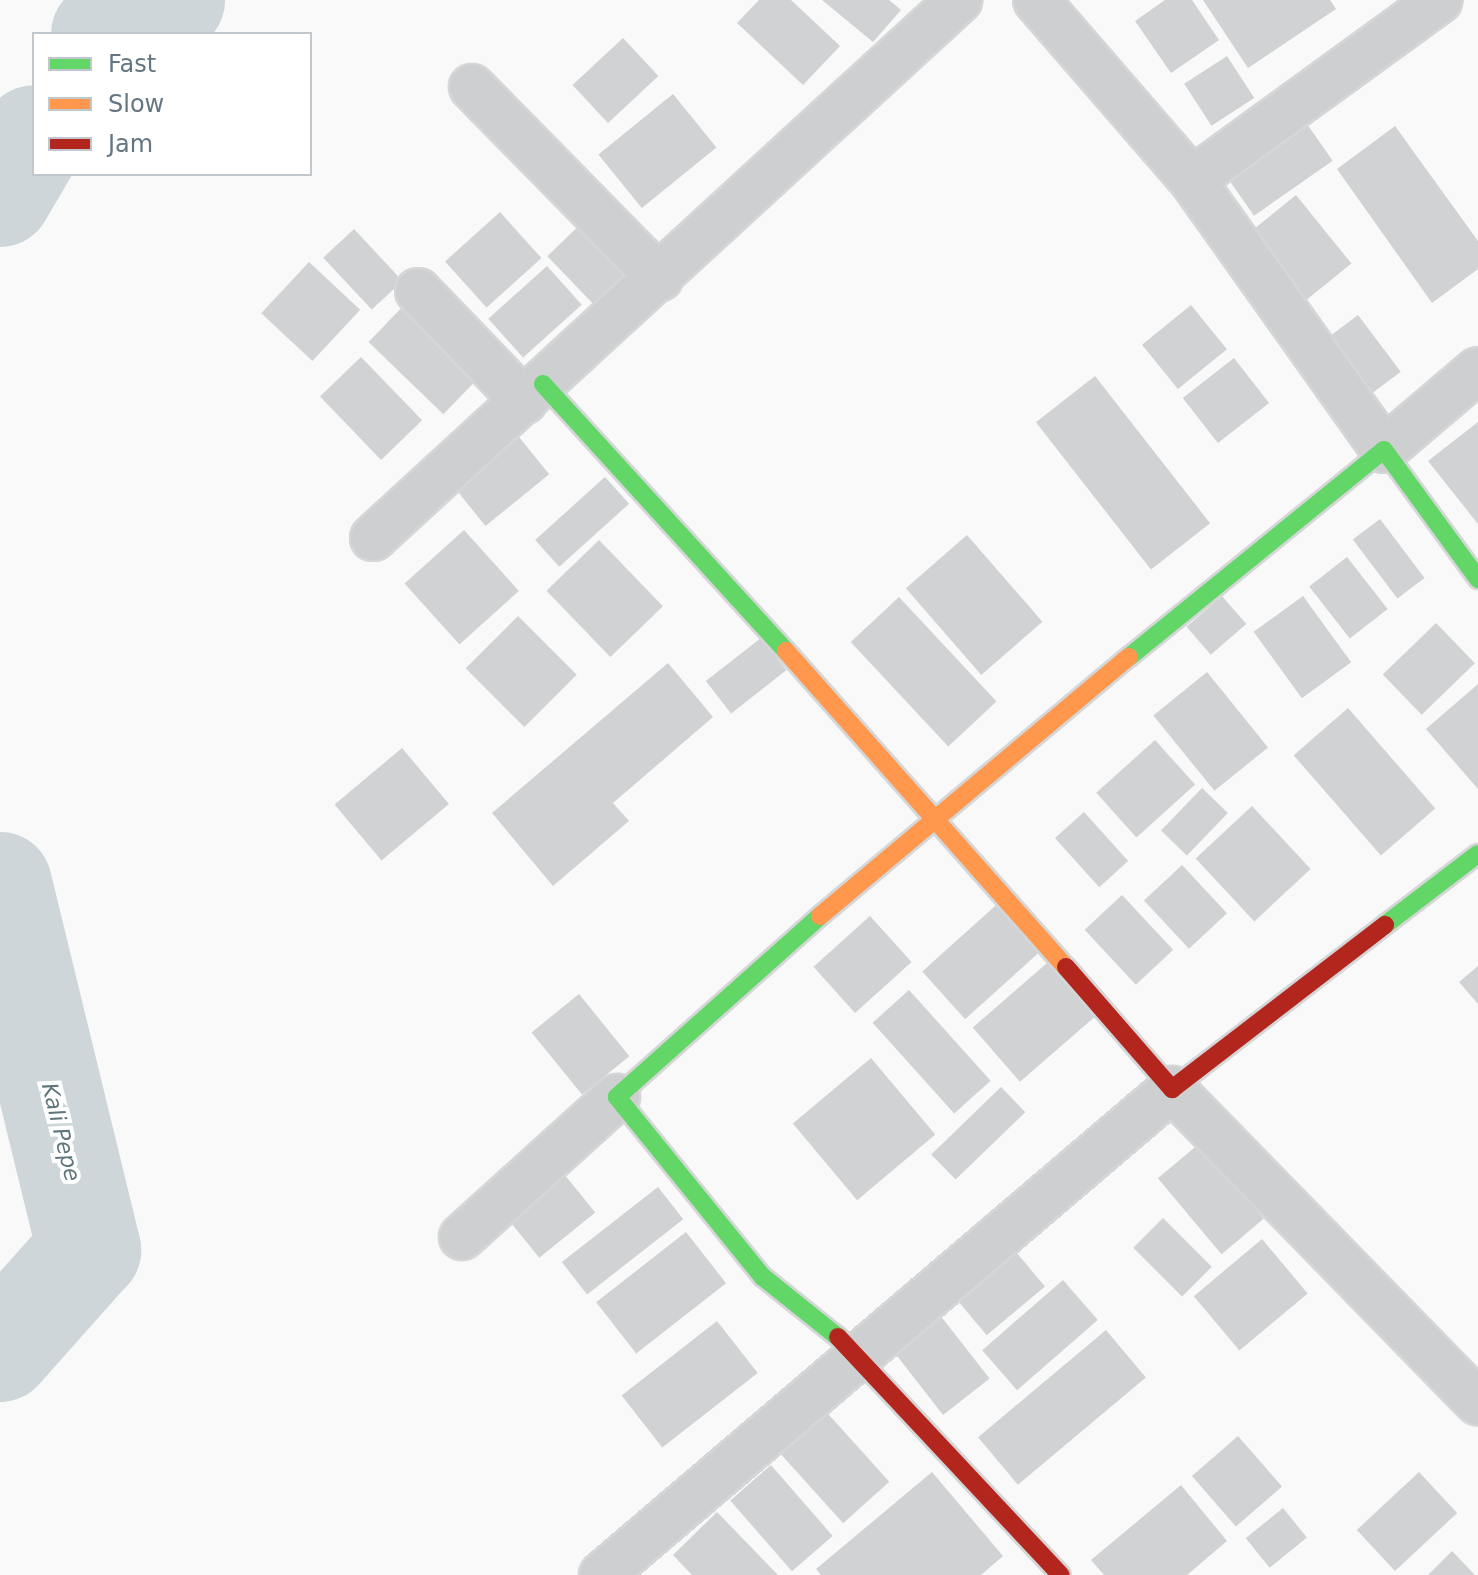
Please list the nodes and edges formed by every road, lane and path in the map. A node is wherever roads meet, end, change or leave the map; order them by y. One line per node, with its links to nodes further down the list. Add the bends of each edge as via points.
1 (959, 0): 6 (street)
2 (1036, 0): 5 (street)
3 (1440, 0): 5 (street)
4 (472, 87): 6 (street)
5 (1192, 180): 10 (street)
6 (660, 278): 9 (street)
7 (418, 291): 9 (street)
8 (1478, 370): 10 (street)
9 (533, 393): 11 (street); 13 (street)
10 (1384, 450): 12 (street); 13 (street)
11 (373, 538)
12 (1478, 579)
13 (934, 814): 15 (street); 16 (street)
14 (1478, 854): 15 (street)
15 (1172, 1089): 18 (street); 19 (street)
16 (617, 1097): 17 (street); 18 (street, via 763,1277)
17 (462, 1237)
18 (860, 1355): 20 (street); 21 (street)
19 (1478, 1403)
20 (602, 1575)
21 (1061, 1575)

